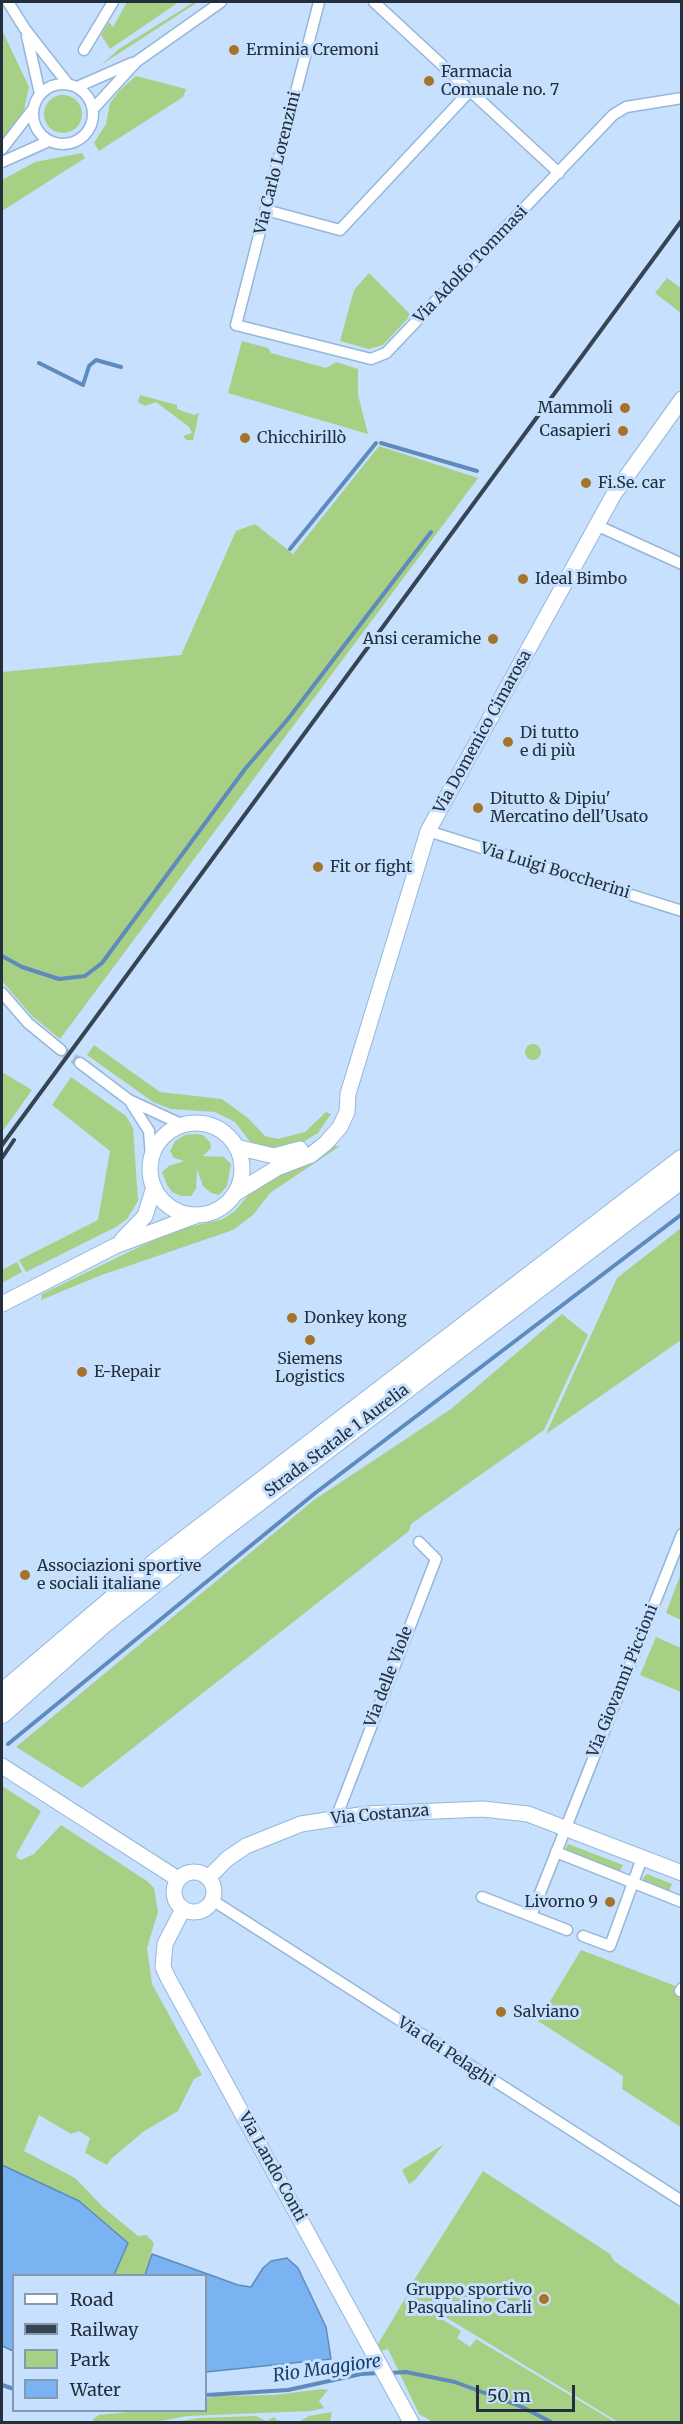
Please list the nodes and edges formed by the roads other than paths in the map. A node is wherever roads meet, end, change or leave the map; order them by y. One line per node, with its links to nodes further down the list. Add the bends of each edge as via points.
1 (8, 2): 6 (street)
2 (113, 2): 7 (street)
3 (221, 2): 8 (street)
4 (319, 2): 19 (street, Via Carlo Lorenzini)
5 (374, 2): 10 (street)
6 (25, 29): 9 (street); 11 (street)
7 (84, 50)
8 (136, 62): 9 (street); 14 (street)
9 (73, 86): 11 (street, via 53,86); 14 (street, via 88,96)
10 (469, 92): 18 (street); 19 (street, via 340,230)
11 (40, 94): 13 (street)
12 (681, 98): 18 (street, Via Adolfo Tommasi, via 621,110)
13 (33, 109): 15 (street, via 38,131); 16 (street)
14 (93, 109): 15 (street, via 90,128 81,139 68,144)
15 (49, 141): 17 (street)
16 (2, 149)
17 (2, 162)
18 (559, 173): 20 (street, Via Adolfo Tommasi, via 386,354 371,359)
19 (266, 210): 20 (street, Via Carlo Lorenzini)
20 (236, 325)
21 (681, 399): 22 (street, Via Domenico Cimarosa)
22 (596, 525): 23 (street); 24 (street, Via Domenico Cimarosa)
23 (681, 564)
24 (429, 831): 25 (street, Via Luigi Boccherini); 29 (street, Via Domenico Cimarosa)
25 (681, 910)
26 (2, 993): 27 (street, via 28,1023)
27 (61, 1050)
28 (80, 1063): 30 (street)
29 (348, 1094): 32 (street, Via Domenico Cimarosa, via 323,1133 300,1150 274,1156); 37 (street, Via Domenico Cimarosa, via 345,1118 326,1143 311,1155 277,1168)
30 (129, 1100): 31 (street); 33 (street, via 149,1131)
31 (183, 1125): 32 (street, via 213,1126 227,1134); 33 (street, via 164,1136)
32 (236, 1146): 37 (street, via 243,1165)
33 (151, 1157): 36 (street)
34 (681, 1160): 43 (highway, Strada Statale 1 Aurelia, via 156,1563)
35 (681, 1178): 44 (highway, Strada Statale 1 Aurelia, via 219,1531 101,1625)
36 (154, 1188): 38 (street, via 171,1208); 39 (street, via 146,1216)
37 (236, 1193): 38 (street, via 218,1210)
38 (196, 1215): 39 (street)
39 (115, 1246): 40 (street)
40 (2, 1304)
41 (681, 1534): 47 (street, Via Giovanni Piccioni)
42 (419, 1542): 46 (street, Via delle Viole, via 436,1558)
43 (2, 1694)
44 (2, 1713)
45 (2, 1766): 52 (street)
46 (336, 1818): 47 (street, Via Costanza, via 483,1809 528,1814); 51 (street, Via Costanza, via 265,1837 227,1859)
47 (565, 1828): 48 (street); 49 (street, Via Costanza)
48 (556, 1852): 53 (street); 58 (street)
49 (642, 1858): 50 (street, Via Costanza); 53 (street)
50 (681, 1873)
51 (208, 1878): 52 (street, via 195,1871); 55 (street, via 213,1888)
52 (178, 1879): 57 (street, via 174,1893)
53 (633, 1883): 56 (street); 60 (street, via 610,1947)
54 (482, 1897): 58 (street)
55 (212, 1900): 57 (street, via 199,1911); 61 (street, Via dei Pelaghi)
56 (681, 1902)
57 (183, 1909): 62 (street, Via Lando Conti, via 165,1944 163,1967)
58 (531, 1916): 59 (street)
59 (567, 1930)
60 (583, 1936)
61 (681, 2200)
62 (411, 2422)

